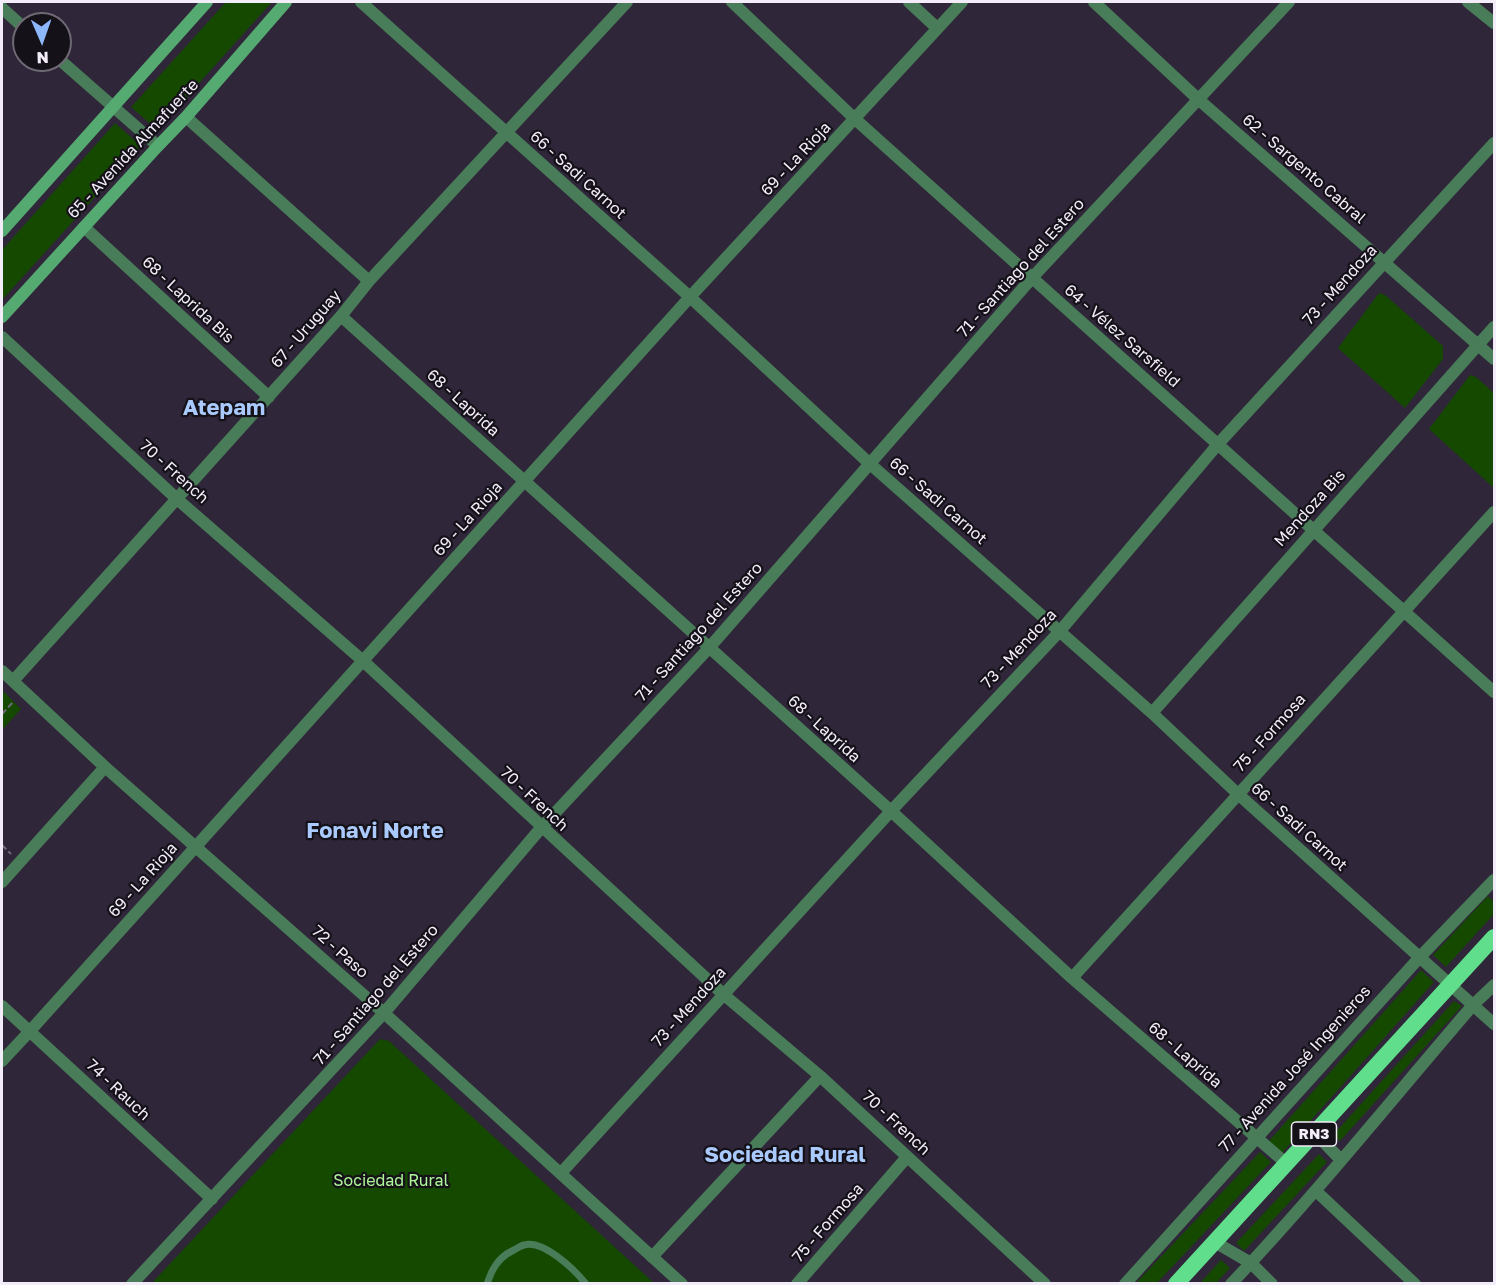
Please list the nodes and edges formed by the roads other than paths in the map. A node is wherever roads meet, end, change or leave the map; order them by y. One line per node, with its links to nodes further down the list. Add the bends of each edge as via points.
1 (207, 2): 15 (main road)
2 (286, 2): 16 (main road, 65 - Avenida Almafuerte)
3 (361, 2): 18 (street, 66 - Sadi Carnot)
4 (627, 2): 18 (street, 67 - Uruguay)
5 (732, 2): 17 (street, 64 - Vélez Sarsfield)
6 (909, 2): 12 (street)
7 (962, 2): 12 (street, 69 - La Rioja)
8 (1094, 2): 14 (street, 62 - Sargento Cabral)
9 (1289, 2): 14 (street, 71 - Santiago del Estero)
10 (1468, 2): 11 (street)
11 (1494, 23)
12 (937, 28): 17 (street, 69 - La Rioja)
13 (72, 71): 15 (street)
14 (1198, 99): 23 (street, 62 - Sargento Cabral); 24 (street, 71 - Santiago del Estero)
15 (112, 107): 20 (street); 22 (main road)
16 (186, 117): 20 (main road, 65 - Avenida Almafuerte); 25 (street)
17 (855, 119): 24 (street, 64 - Vélez Sarsfield); 26 (street, 69 - La Rioja)
18 (507, 132): 25 (street, 67 - Uruguay); 26 (street, 66 - Sadi Carnot)
19 (1494, 143): 23 (street, 73 - Mendoza)
20 (158, 146): 21 (main road, 65 - Avenida Almafuerte)
21 (84, 226): 28 (main road, 65 - Avenida Almafuerte); 33 (street, 68 - Laprida Bis)
22 (2, 231)
23 (1384, 261): 31 (street, 62 - Sargento Cabral); 34 (street, 73 - Mendoza)
24 (1031, 279): 34 (street, 64 - Vélez Sarsfield); 35 (street, 71 - Santiago del Estero)
25 (369, 281): 27 (street, 67 - Uruguay)
26 (690, 297): 35 (street, 66 - Sadi Carnot); 36 (street, 69 - La Rioja)
27 (341, 316): 33 (street, 67 - Uruguay); 36 (street, 68 - Laprida)
28 (2, 317)
29 (1494, 327): 31 (street, Mendoza Bis)
30 (2, 337): 37 (street, 70 - French)
31 (1479, 345): 32 (street, 62 - Sargento Cabral); 39 (street, Mendoza Bis)
32 (1494, 359)
33 (269, 397): 37 (street, 67 - Uruguay)
34 (1219, 443): 39 (street, 64 - Vélez Sarsfield); 41 (street, 73 - Mendoza)
35 (869, 463): 41 (street, 66 - Sadi Carnot); 42 (street, 71 - Santiago del Estero)
36 (525, 481): 42 (street, 68 - Laprida); 43 (street, 69 - La Rioja)
37 (177, 499): 43 (street, 70 - French); 45 (street, 67 - Uruguay)
38 (1494, 512): 40 (street, 75 - Formosa)
39 (1313, 530): 40 (street, 64 - Vélez Sarsfield); 47 (street, Mendoza Bis)
40 (1403, 610): 46 (street, 64 - Vélez Sarsfield); 49 (street, 75 - Formosa)
41 (1060, 631): 47 (street, 66 - Sadi Carnot); 50 (street, 73 - Mendoza)
42 (709, 648): 50 (street, 68 - Laprida); 51 (street, 71 - Santiago del Estero)
43 (362, 660): 51 (street, 70 - French); 52 (street, 69 - La Rioja)
44 (2, 671): 45 (street, 72 - Paso)
45 (13, 681): 48 (street, 72 - Paso)
46 (1494, 692)
47 (1152, 713): 49 (street, 66 - Sadi Carnot)
48 (105, 767): 52 (street, 72 - Paso); 53 (street)
49 (1238, 794): 56 (street, 66 - Sadi Carnot); 57 (street, 75 - Formosa)
50 (891, 811): 57 (street, 68 - Laprida); 60 (street, 73 - Mendoza)
51 (542, 828): 60 (street, 70 - French); 63 (street, 71 - Santiago del Estero)
52 (195, 846): 63 (street, 72 - Paso); 65 (street, 69 - La Rioja)
53 (2, 882)
54 (1493, 886): 56 (street, 77 - Avenida José Ingenieros)
55 (1494, 936): 58 (highway, RN3)
56 (1419, 958): 58 (street, 66 - Sadi Carnot); 69 (street, 77 - Avenida José Ingenieros)
57 (1072, 978): 69 (street, 68 - Laprida)
58 (1451, 985): 61 (street, 66 - Sadi Carnot); 68 (highway, RN3)
59 (1493, 988): 61 (street)
60 (723, 994): 67 (street, 70 - French); 73 (street, 73 - Mendoza)
61 (1473, 1005): 64 (street, 66 - Sadi Carnot); 71 (street)
62 (2, 1006): 65 (street, 74 - Rauch)
63 (384, 1013): 73 (street, 72 - Paso); 75 (street, 71 - Santiago del Estero)
64 (1494, 1024)
65 (30, 1031): 66 (street, 69 - La Rioja); 75 (street, 74 - Rauch)
66 (2, 1061)
67 (820, 1076): 70 (street, 70 - French); 77 (street)
68 (1315, 1133): 71 (street); 72 (highway, RN3)
69 (1256, 1140): 72 (street, 68 - Laprida); 85 (street, 77 - Avenida José Ingenieros)
70 (907, 1157): 83 (street, 75 - Formosa); 84 (street, 70 - French)
71 (1341, 1159): 74 (street)
72 (1287, 1164): 76 (highway, RN3)
73 (561, 1173): 77 (street, 72 - Paso)
74 (1316, 1191): 78 (street); 89 (street)
75 (212, 1199): 79 (street, 71 - Santiago del Estero)
76 (1213, 1241): 78 (street); 86 (highway, RN3)
77 (652, 1257): 82 (street, 72 - Paso)
78 (1251, 1263): 87 (street); 88 (street)
79 (132, 1284)
80 (487, 1284): 81 (lane, via 501,1257 526,1244 557,1256)
81 (586, 1284)
82 (682, 1284)
83 (797, 1284)
84 (1045, 1284)
85 (1125, 1284)
86 (1176, 1284)
87 (1231, 1284)
88 (1272, 1284)
89 (1415, 1284)

